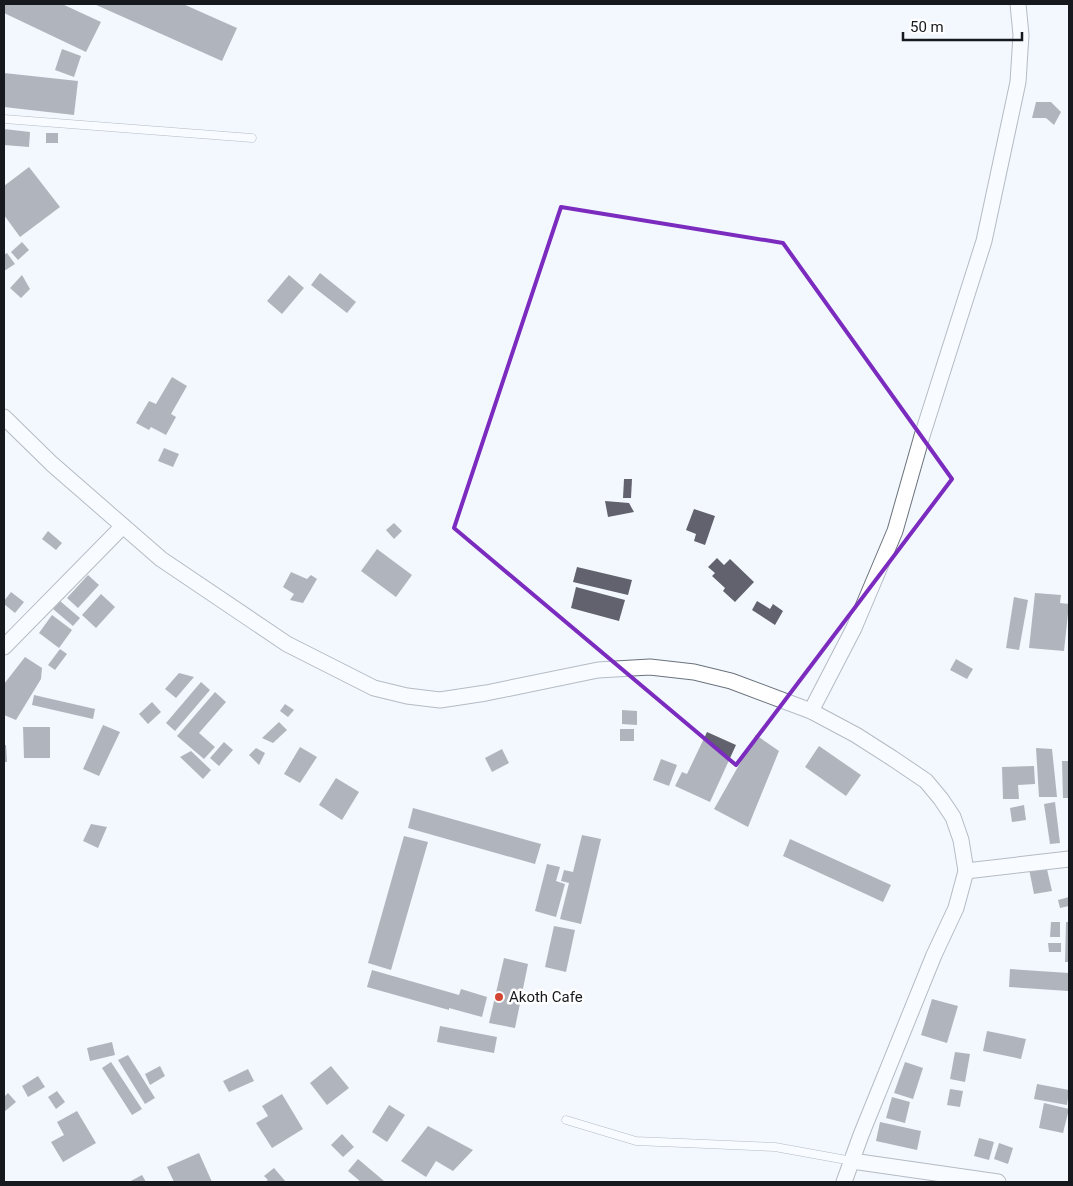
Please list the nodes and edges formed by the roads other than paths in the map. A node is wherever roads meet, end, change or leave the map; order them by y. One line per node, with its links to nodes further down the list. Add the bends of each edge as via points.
1 (1018, 4): 7 (street, via 1021,35 1018,82 984,241 895,531 854,628)
2 (4, 119): 3 (lane)
3 (252, 138)
4 (4, 417): 5 (street)
5 (123, 526): 6 (street); 7 (street, via 161,559 287,644 374,688 440,700 598,670 650,667 694,672 731,681)
6 (4, 647)
7 (811, 711): 9 (street, via 926,781 953,817)
8 (1069, 859): 9 (street)
9 (966, 871): 11 (street, via 956,908)
10 (566, 1120): 11 (lane, via 636,1140 775,1147)
11 (852, 1161): 12 (street); 13 (street)
12 (844, 1182)
13 (998, 1182)

